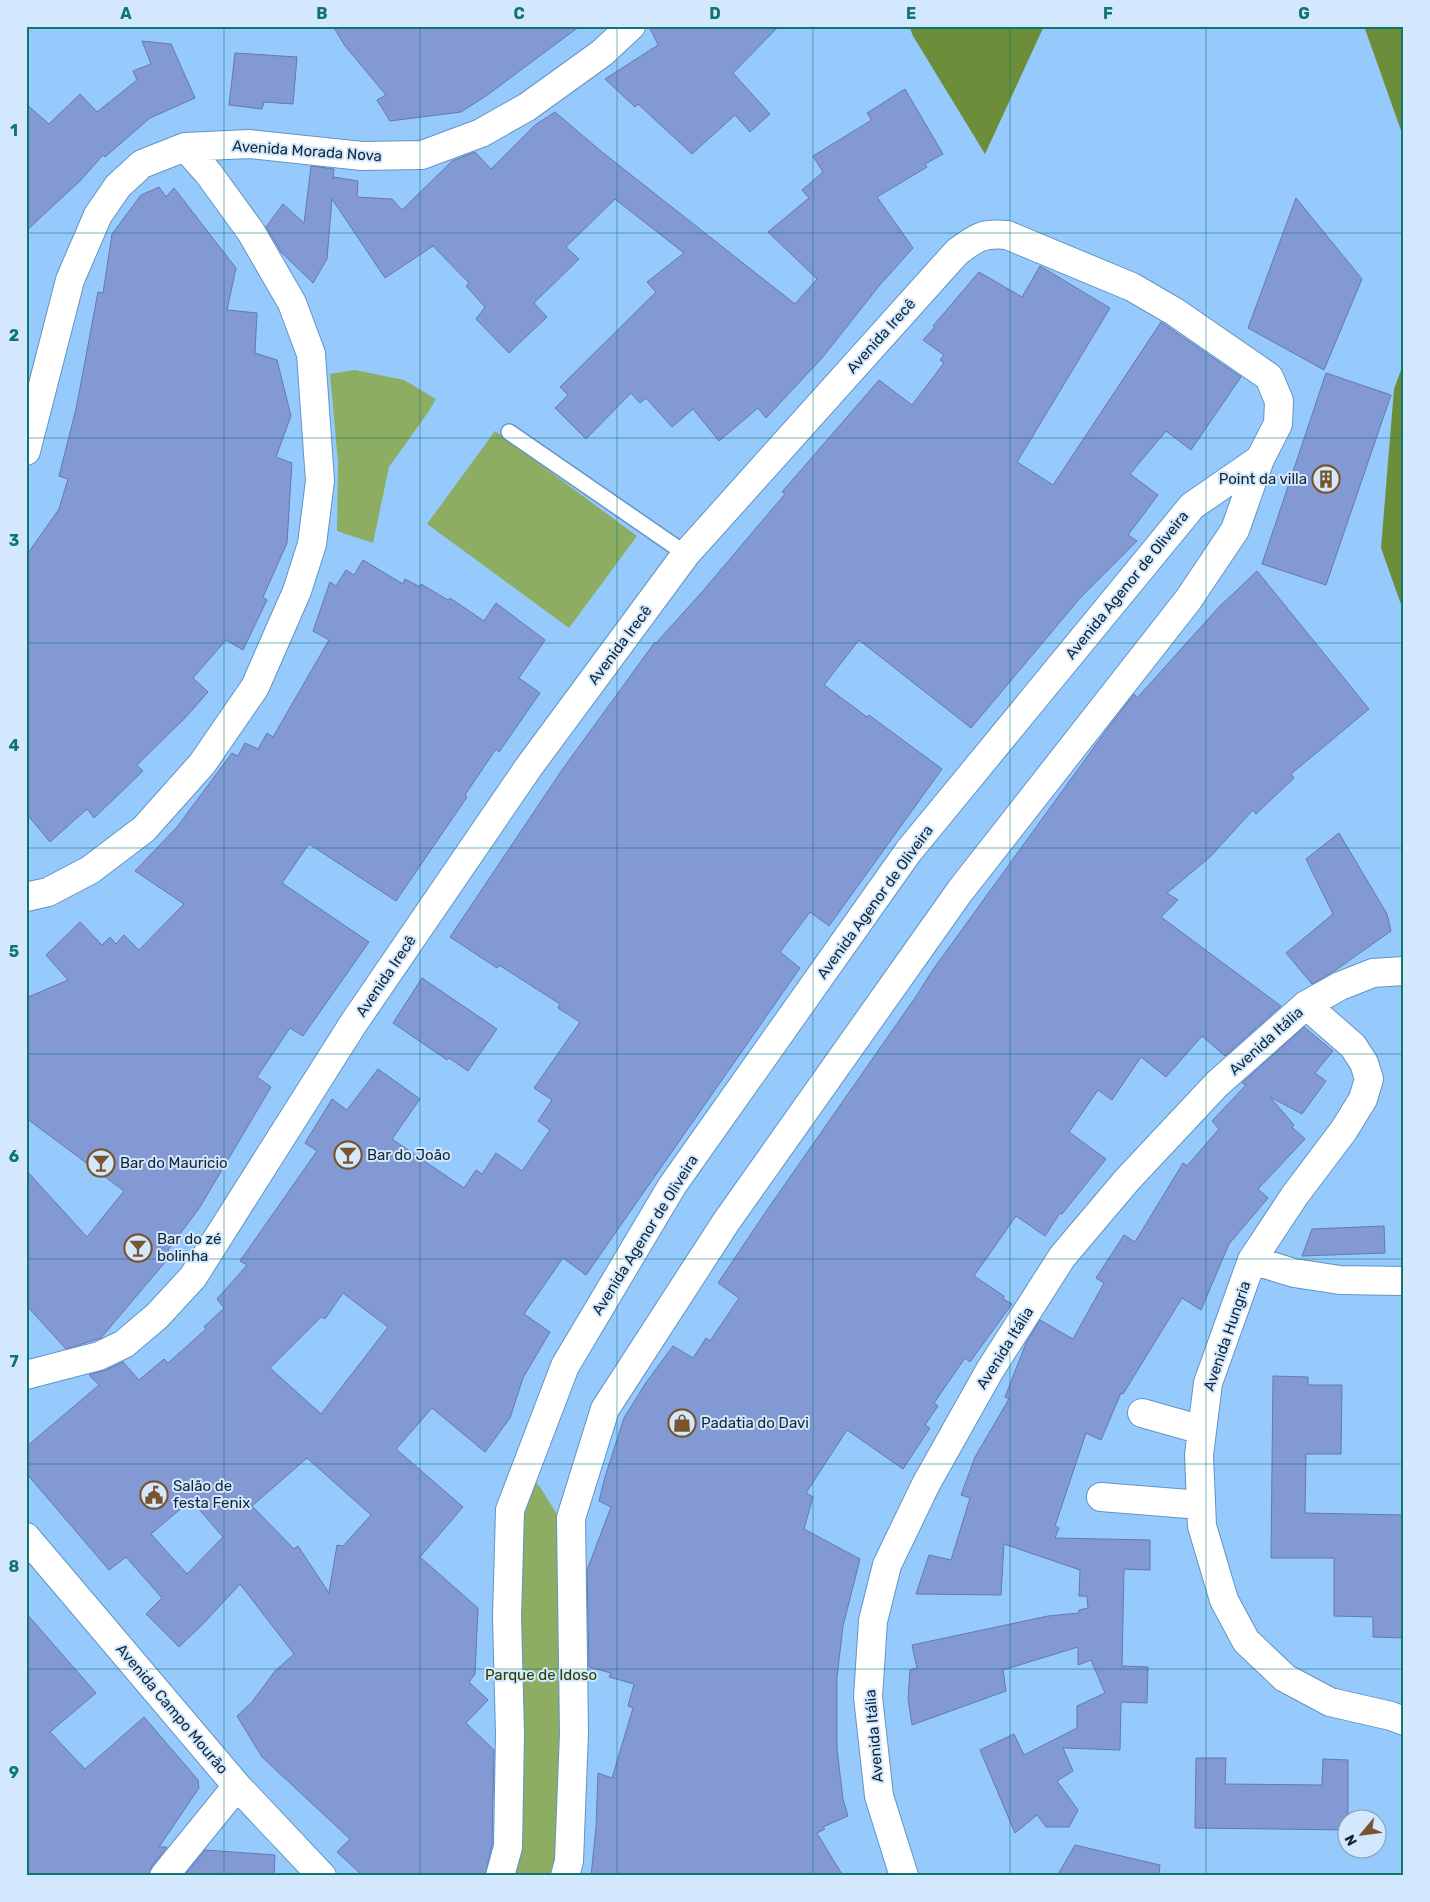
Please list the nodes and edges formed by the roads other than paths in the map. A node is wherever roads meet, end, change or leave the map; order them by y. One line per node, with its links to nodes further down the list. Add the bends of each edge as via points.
1 (631, 26): 2 (street, Avenida Morada Nova, via 602,53 527,108 480,133 422,155 362,156 249,144)
2 (186, 147): 4 (street, Avenida Morada Nova, via 142,164 118,186 98,215 70,280); 7 (street, via 250,232 292,303 310,354 320,481 312,544 297,591 255,687 202,764 144,829 90,870 48,892)
3 (510, 432): 6 (lane)
4 (26, 451)
5 (1260, 459): 6 (street, Avenida Irecê, via 1278,424 1279,401 1269,378 1176,312 1132,287 1007,235 990,234 975,239 957,252); 22 (street, Avenida Agenor de Oliveira, via 1192,506 908,852 672,1186 565,1366 510,1510 508,1847); 23 (street, via 1235,530 1188,600 960,891 726,1222 605,1409 571,1518 574,1734 569,1861)
6 (686, 554): 12 (street, Avenida Irecê, via 528,768 353,1024 193,1277 157,1316 124,1344 99,1356)
7 (26, 897)
8 (1404, 971): 9 (street, Avenida Itália, via 1373,973)
9 (1306, 1005): 10 (street, Avenida Hungria, via 1353,1046 1369,1079 1363,1099 1344,1130); 24 (street, Avenida Itália, via 1217,1084 1127,1180 1062,1257 990,1370 926,1484 887,1565 873,1621 868,1697 879,1796)
10 (1252, 1260): 11 (street, via 1294,1273 1340,1280); 14 (street, Avenida Hungria, via 1208,1383)
11 (1404, 1281)
12 (26, 1375)
13 (1142, 1413): 14 (street)
14 (1202, 1430): 16 (street, Avenida Hungria, via 1199,1455)
15 (1101, 1497): 16 (street)
16 (1201, 1505): 18 (street, Avenida Hungria, via 1202,1526 1224,1600 1246,1642 1285,1678 1330,1702)
17 (26, 1537): 19 (street, Avenida Campo Mourão)
18 (1404, 1721)
19 (237, 1786): 20 (street); 21 (street, Avenida Campo Mourão)
20 (164, 1876)
21 (322, 1876)
22 (500, 1876)
23 (565, 1876)
24 (904, 1876)

